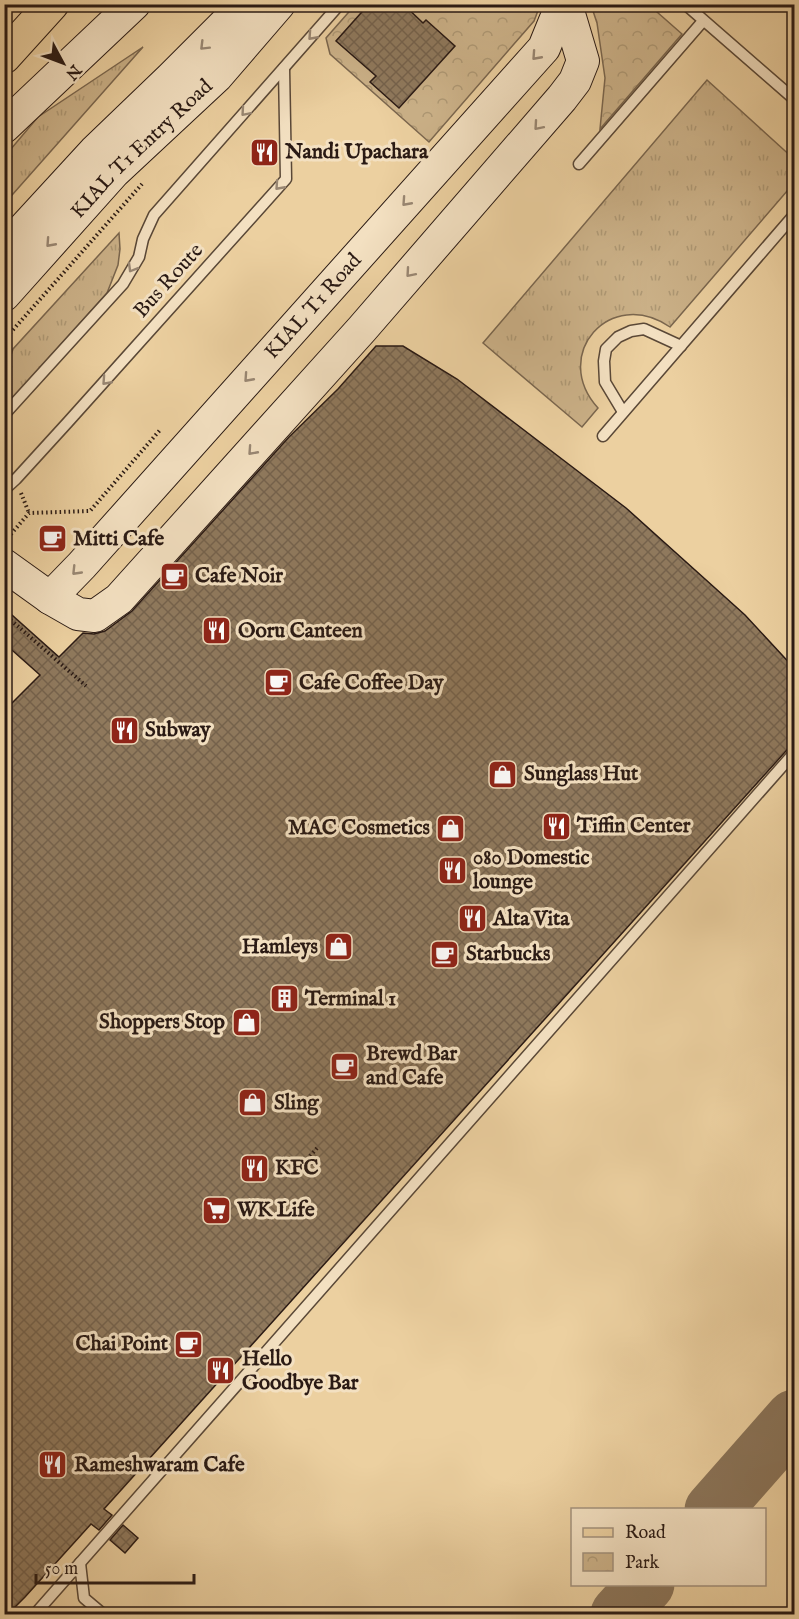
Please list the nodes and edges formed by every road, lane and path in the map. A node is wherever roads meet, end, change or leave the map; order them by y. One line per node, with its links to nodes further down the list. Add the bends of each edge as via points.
1 (52, 4): 9 (main road)
2 (134, 4): 12 (main road)
3 (245, 4): 15 (main road, KIAL T1 Entry Road, one-way to 15, via 95,151)
4 (279, 4): 16 (main road, KIAL T1 Entry Road, one-way to 16, via 217,76 114,172)
5 (340, 4): 10 (lane, Bus Route, one-way to 10)
6 (564, 4): 25 (main road, KIAL T1 Road, one-way to 25, via 544,48); 25 (main road, one-way to 25, via 583,62 562,98 362,329 119,599 94,616 78,614)
7 (685, 4): 8 (lane)
8 (703, 21): 11 (lane); 13 (lane)
9 (4, 57)
10 (284, 68): 19 (lane, Bus Route, one-way to 19, via 154,215 139,257 123,284); 22 (lane, Bus Route, one-way to 22, via 286,179)
11 (795, 99)
12 (4, 127)
13 (579, 164)
14 (795, 215): 17 (lane)
15 (4, 250)
16 (4, 295)
17 (681, 346): 18 (lane); 18 (lane, via 644,329 631,331 606,349 605,382)
18 (623, 412): 21 (lane)
19 (4, 415)
20 (160, 430): 23 (path, via 90,511 28,513)
21 (603, 436)
22 (4, 490)
23 (4, 542)
24 (4, 565): 25 (main road)
25 (50, 598)
26 (4, 614): 27 (path)
27 (86, 686)
28 (795, 753): 31 (lane)
29 (318, 1147): 30 (path)
30 (301, 1167)
31 (80, 1563): 32 (lane); 33 (lane, via 84,1598)
32 (35, 1614)
33 (103, 1614)

